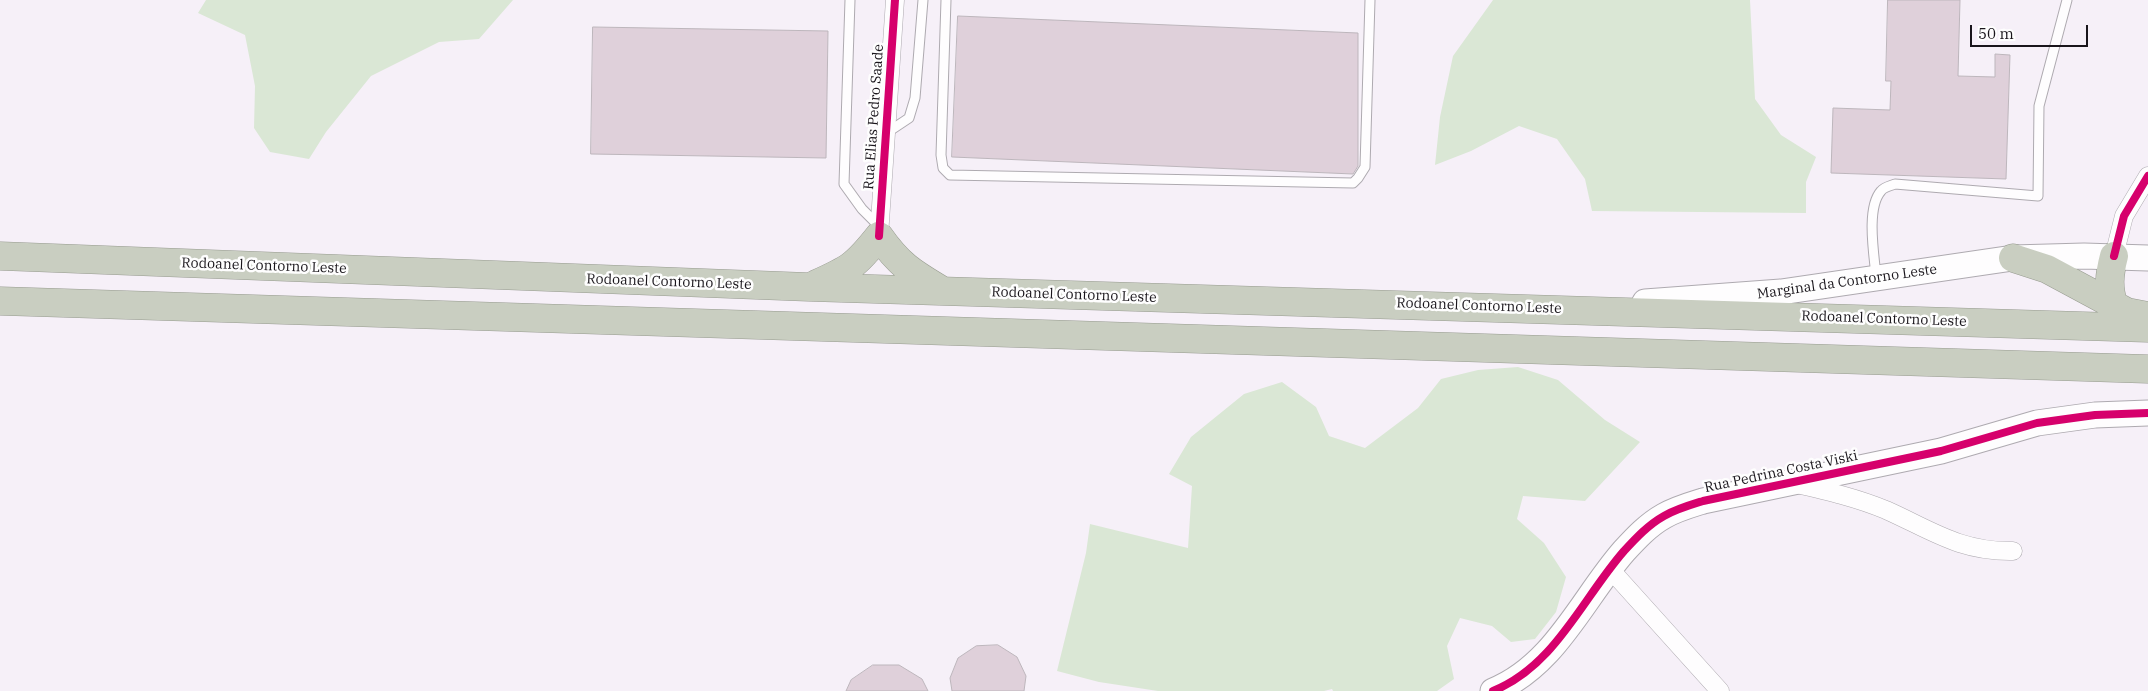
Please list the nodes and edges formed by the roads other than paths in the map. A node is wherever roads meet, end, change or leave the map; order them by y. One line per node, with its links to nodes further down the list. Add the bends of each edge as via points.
1 (850, 0): 9 (lane, via 844,184)
2 (895, 0): 7 (street, Rua Elias Pedro Saade)
3 (923, 0): 7 (lane, via 915,98 909,118)
4 (946, 0): 5 (lane, via 941,155 943,168 950,175 1353,183 1365,167)
5 (1370, 0)
6 (2068, 0): 14 (lane, via 2039,106 2038,196 1895,184 1882,189 1876,199 1872,221)
7 (885, 134): 9 (street, Rua Elias Pedro Saade)
8 (2148, 176): 11 (street, via 2124,216)
9 (879, 231): 15 (highway, via 862,258 847,270); 16 (highway, via 891,253 907,269)
10 (0, 256): 15 (highway, Rodoanel Contorno Leste)
11 (2114, 256): 12 (street, Marginal da Contorno Leste); 13 (street, Marginal da Contorno Leste); 18 (highway, via 2109,275)
12 (2013, 258): 14 (street, Marginal da Contorno Leste); 18 (highway, via 2047,269)
13 (2148, 258)
14 (1876, 279): 19 (street, Marginal da Contorno Leste, via 1756,295)
15 (809, 287): 16 (highway, Rodoanel Contorno Leste)
16 (944, 291): 19 (highway, Rodoanel Contorno Leste)
17 (0, 301): 22 (highway)
18 (2114, 306): 20 (highway)
19 (1545, 308): 21 (highway, Rodoanel Contorno Leste)
20 (2148, 316)
21 (2148, 328)
22 (2146, 369)
23 (2148, 413): 24 (street, Rua Pedrina Costa Viski, via 2095,415 2037,423 1941,451)
24 (1794, 483): 25 (street, via 1865,502 1958,544 1979,550); 26 (street, Rua Pedrina Costa Viski, via 1703,501 1663,516 1632,542)
25 (2012, 551)
26 (1610, 569): 27 (street, Rua Pedrina Costa Viski, via 1550,650 1517,678); 28 (street)
27 (1493, 691)
28 (1720, 691)

